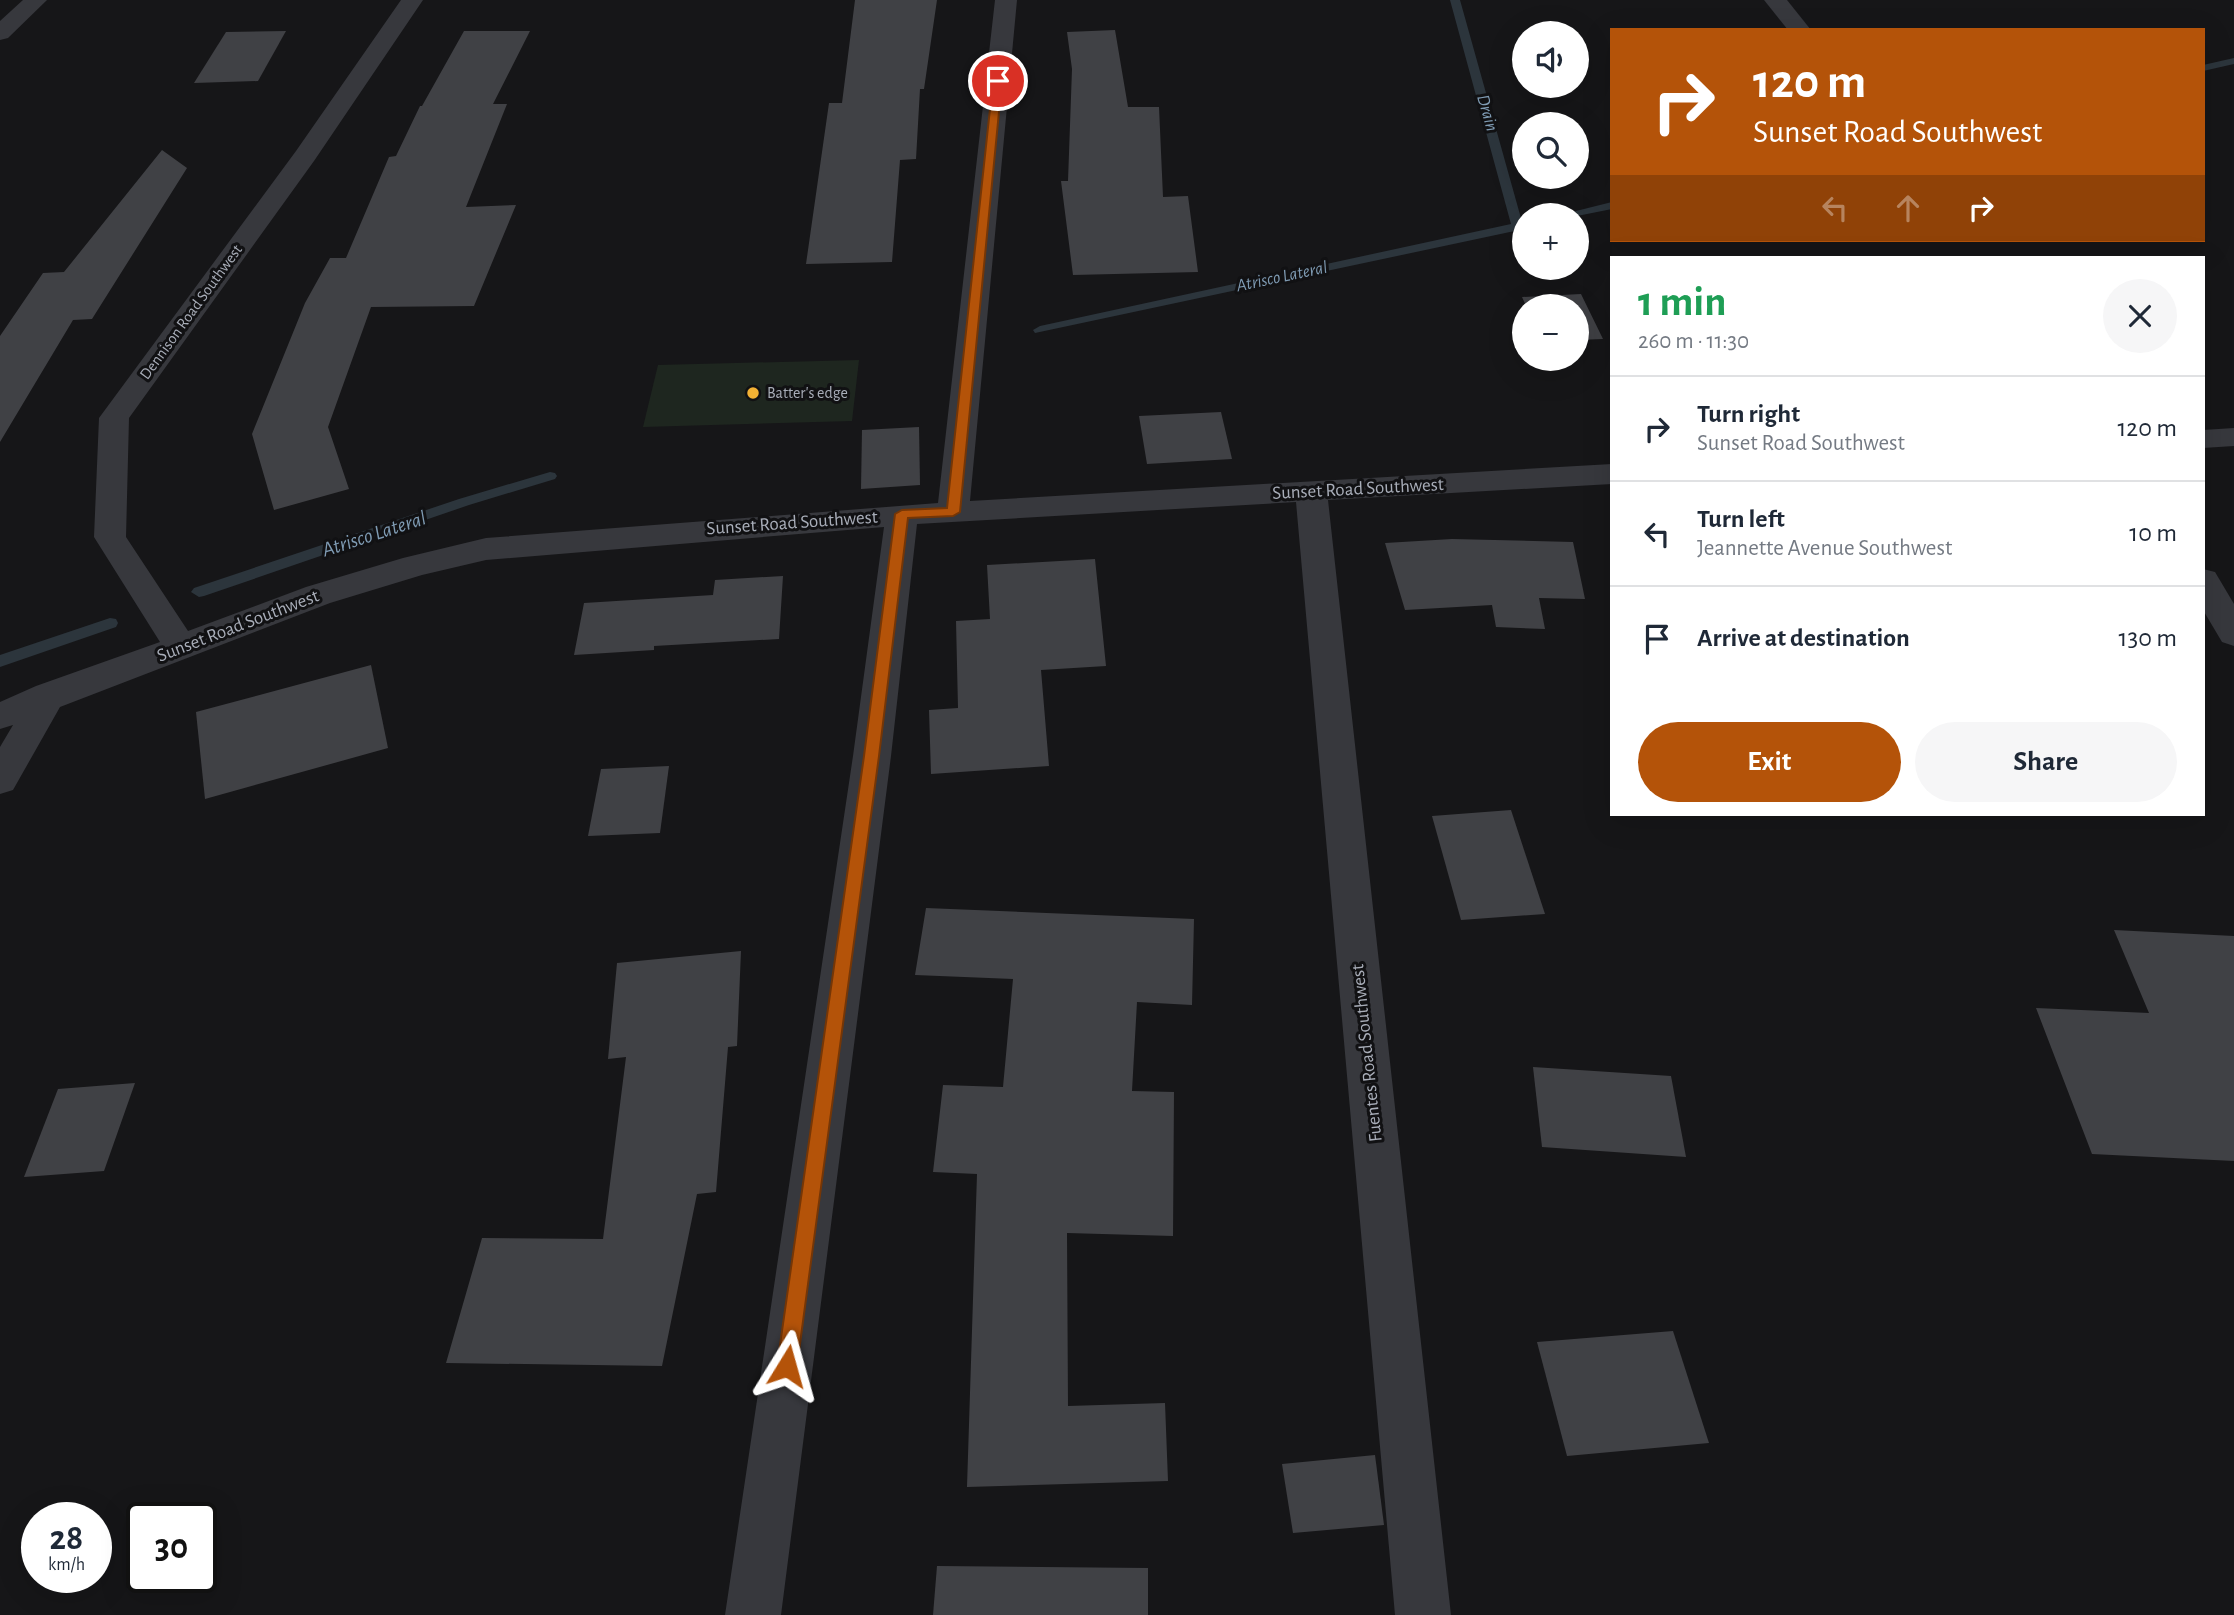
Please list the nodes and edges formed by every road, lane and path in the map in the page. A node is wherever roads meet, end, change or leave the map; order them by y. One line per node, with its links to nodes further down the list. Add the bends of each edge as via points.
1 (36, 0): 6 (street)
2 (412, 0): 15 (street, Dennison Road Southwest, via 114,418 110,537)
3 (1006, 0): 11 (street)
4 (1775, 0): 5 (street)
5 (1798, 28)
6 (0, 33)
7 (2234, 438): 8 (street)
8 (2205, 439)
9 (1610, 474): 10 (street, Sunset Road Southwest)
10 (1311, 492): 11 (street, Sunset Road Southwest); 20 (street, Fuentes Road Southwest)
11 (953, 512): 12 (street, Sunset Road Southwest)
12 (902, 514): 15 (street, Sunset Road Southwest, via 486,548 318,595); 19 (street)
13 (2205, 583): 14 (street)
14 (2234, 634)
15 (181, 648): 16 (street, Sunset Road Southwest)
16 (49, 695): 17 (street, Sunset Road Southwest); 18 (street)
17 (0, 716)
18 (0, 780)
19 (753, 1615)
20 (1423, 1615)

